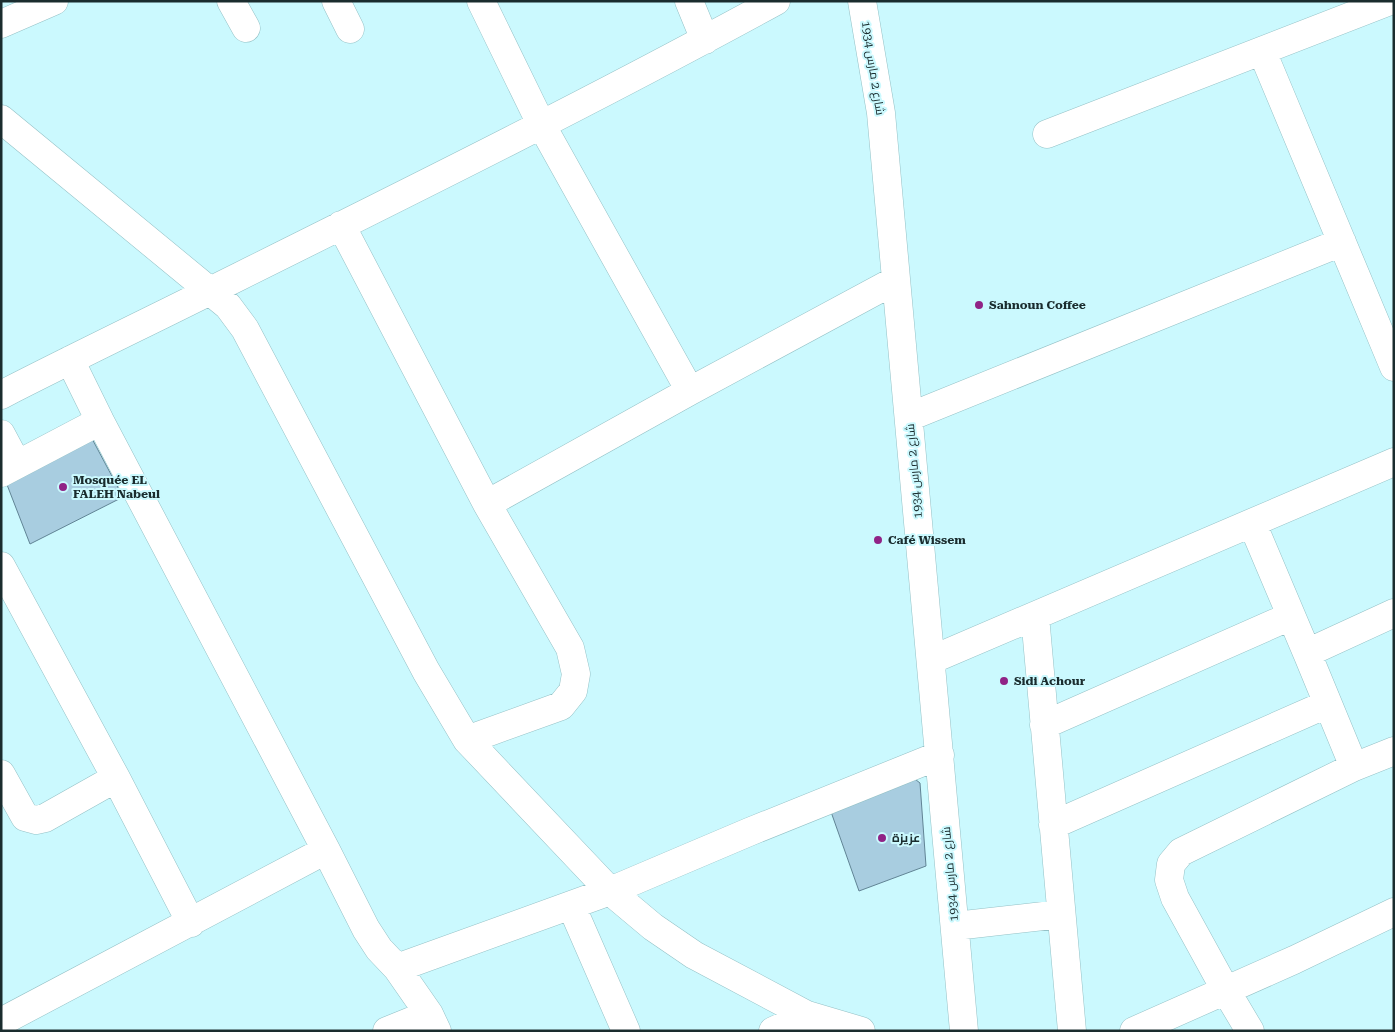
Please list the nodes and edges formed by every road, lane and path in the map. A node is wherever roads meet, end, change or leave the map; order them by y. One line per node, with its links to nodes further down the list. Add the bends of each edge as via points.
1 (54, 1): 10 (street)
2 (231, 1): 11 (street)
3 (336, 1): 12 (street)
4 (481, 1): 16 (street)
5 (689, 1): 13 (street)
6 (776, 1): 13 (street)
7 (862, 1): 20 (street, شارع 2 مارس 1934, via 881,113)
8 (1390, 1): 9 (street)
9 (1359, 7): 14 (street)
10 (1, 24)
11 (246, 28)
12 (350, 29)
13 (705, 40): 16 (street)
14 (1262, 50): 17 (street); 19 (street)
15 (1, 119): 21 (street)
16 (541, 124): 18 (street); 24 (street)
17 (1047, 134)
18 (340, 225): 21 (street); 31 (street)
19 (1342, 242): 23 (street); 26 (street)
20 (896, 280): 24 (street); 26 (street, شارع 2 مارس 1934)
21 (211, 291): 22 (street); 41 (street, via 228,306 245,329 426,671)
22 (70, 360): 25 (street); 27 (street)
23 (1394, 366)
24 (690, 391): 31 (street)
25 (1, 395)
26 (909, 417): 38 (street, شارع 2 مارس 1934)
27 (100, 421): 30 (street); 48 (street)
28 (1, 434): 30 (street)
29 (1394, 462): 32 (street)
30 (9, 468)
31 (487, 504): 41 (street, via 570,648 576,674 574,691 561,706)
32 (1252, 523): 35 (street); 36 (street)
33 (1, 566): 46 (street)
34 (1394, 612): 37 (street)
35 (1035, 616): 38 (street); 40 (street)
36 (1290, 616): 37 (street); 40 (street)
37 (1306, 653): 39 (street)
38 (931, 660): 43 (street, شارع 2 مارس 1934)
39 (1327, 704): 44 (street); 47 (street)
40 (1044, 725): 47 (street)
41 (467, 740): 49 (street)
42 (1394, 751): 44 (street)
43 (940, 755): 49 (street); 54 (street, شارع 2 مارس 1934)
44 (1354, 767): 56 (street, via 1181,852 1171,864 1169,880 1175,898)
45 (1, 774): 46 (street, via 25,817 36,820)
46 (116, 778): 53 (street)
47 (1053, 825): 52 (street)
48 (326, 850): 53 (street); 55 (street, via 366,930)
49 (610, 890): 50 (street); 57 (street, via 653,927 694,955)
50 (571, 905): 55 (street); 61 (street)
51 (1394, 912): 56 (street)
52 (1061, 914): 54 (street); 65 (street)
53 (191, 923): 58 (street)
54 (954, 926): 64 (street, شارع 2 مارس 1934)
55 (397, 968): 59 (street)
56 (1225, 989): 66 (street); 67 (street)
57 (807, 1015): 62 (street); 63 (street)
58 (1, 1022)
59 (433, 1023): 60 (street)
60 (387, 1031)
61 (626, 1031)
62 (773, 1031)
63 (861, 1031)
64 (964, 1031)
65 (1072, 1031)
66 (1134, 1031)
67 (1250, 1031)

